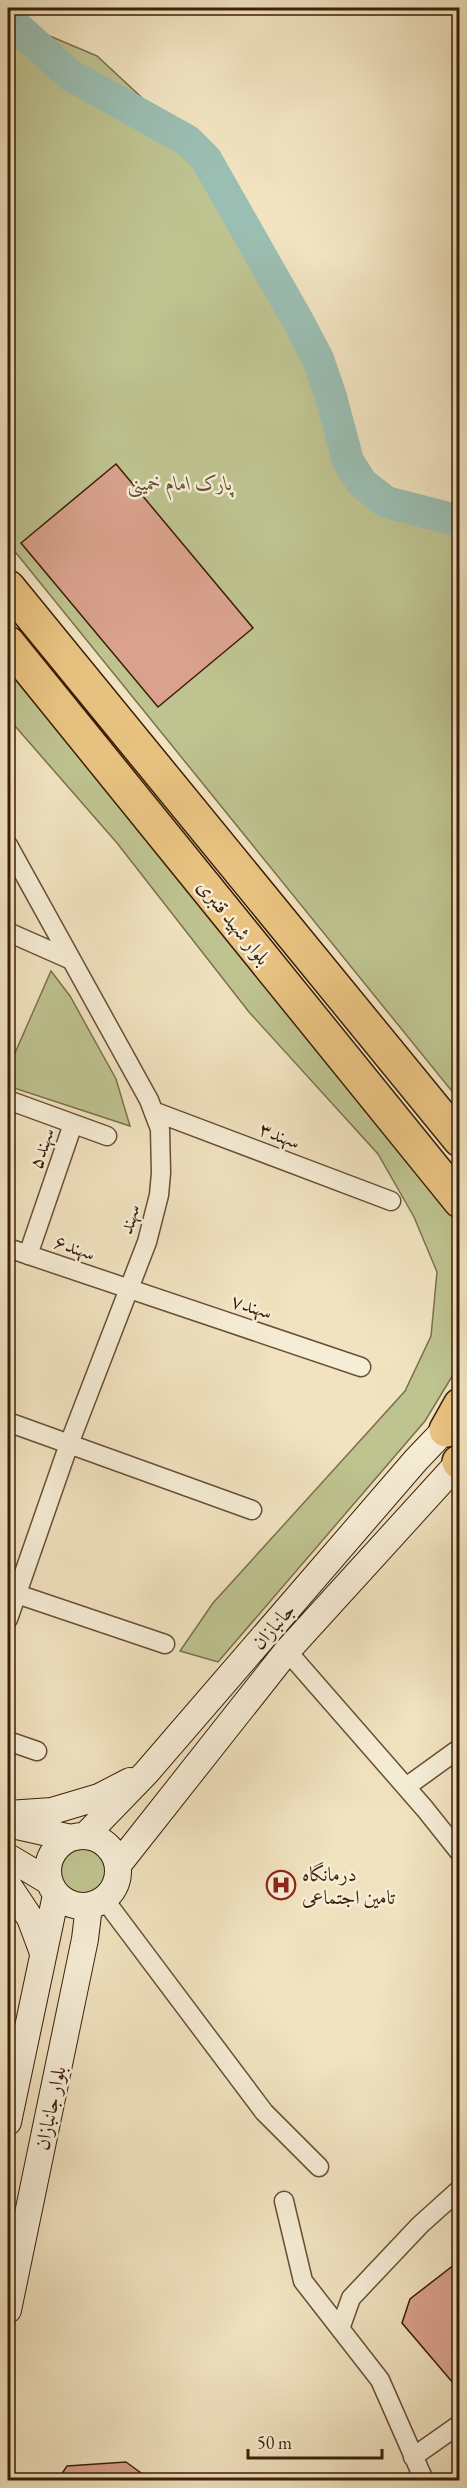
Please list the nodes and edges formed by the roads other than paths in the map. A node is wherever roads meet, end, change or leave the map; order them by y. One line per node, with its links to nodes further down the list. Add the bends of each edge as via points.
1 (8, 586): 3 (highway, بلوار شهید قنبری)
2 (8, 643): 4 (highway, بلوار شهید قنبری)
3 (78, 672): 4 (highway); 12 (highway, بلوار شهید قنبری)
4 (50, 695): 13 (highway, بلوار شهید قنبری)
5 (8, 845): 7 (street, سهند)
6 (8, 932): 7 (street)
7 (69, 959): 9 (street, سهند)
8 (8, 1100): 10 (street)
9 (153, 1111): 14 (street, سهند۳); 17 (street, سهند, via 160,1129 159,1195 147,1242)
10 (73, 1124): 11 (street); 16 (street, سهند۵)
11 (107, 1136)
12 (459, 1140)
13 (459, 1201)
14 (391, 1202)
15 (8, 1248): 16 (street, سهند۶)
16 (28, 1255): 17 (street, سهند۶)
17 (128, 1289): 18 (street, سهند۷); 21 (street, سهند)
18 (361, 1367)
19 (455, 1417): 22 (main road, جانبازان)
20 (8, 1422): 21 (street)
21 (69, 1444): 24 (street); 25 (street, سهند)
22 (416, 1460): 23 (main road, via 438,1469); 32 (main road, جانبازان)
23 (454, 1468): 28 (main road, جانبازان)
24 (252, 1509)
25 (12, 1592): 26 (street, سهند); 27 (street)
26 (8, 1619)
27 (165, 1644)
28 (287, 1651): 33 (street); 39 (main road, جانبازان)
29 (8, 1741): 31 (street)
30 (459, 1748): 33 (street)
31 (37, 1751)
32 (146, 1773): 34 (main road, via 99,1797 52,1811); 36 (main road, جانبازان)
33 (406, 1787): 37 (street)
34 (8, 1814)
35 (8, 1824): 36 (main road)
36 (78, 1837): 39 (main road, via 103,1842); 41 (main road, via 63,1842 51,1856 48,1864)
37 (459, 1852)
38 (8, 1857): 41 (main road)
39 (118, 1865): 42 (main road, via 113,1890)
40 (8, 1885): 43 (main road, via 30,1918)
41 (53, 1888): 42 (main road, via 66,1902 77,1906); 43 (main road, بلوار جانبازان)
42 (97, 1903): 45 (street, via 264,2112); 48 (main road, بلوار جانبازان, via 85,1940)
43 (43, 1954): 44 (main road, بلوار جانبازان)
44 (8, 2122)
45 (319, 2167)
46 (459, 2189): 49 (street, via 351,2298)
47 (284, 2201): 49 (street, via 303,2281)
48 (8, 2310)
49 (340, 2329): 51 (street, via 380,2380)
50 (459, 2424): 51 (street)
51 (413, 2457): 52 (street)
52 (424, 2481)

